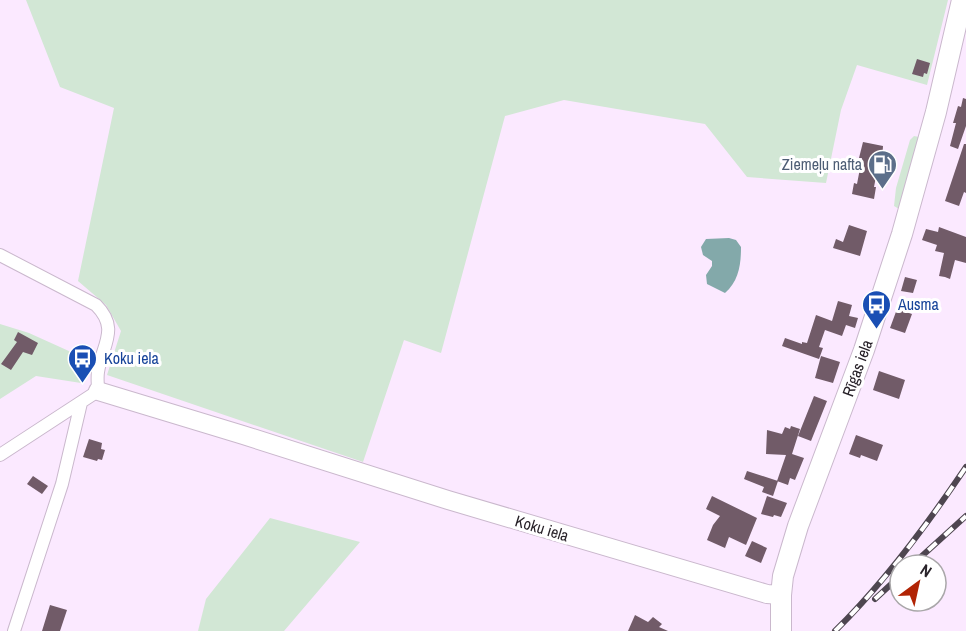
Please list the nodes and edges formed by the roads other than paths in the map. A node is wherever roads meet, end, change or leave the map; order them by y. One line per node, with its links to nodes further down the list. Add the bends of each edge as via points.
1 (962, 0): 6 (main road, Rīgas iela, via 902,234 864,350 798,526)
2 (0, 255): 3 (street, via 103,312 108,340 98,371)
3 (98, 391): 4 (street); 6 (street, Koku iela, via 448,500 766,594)
4 (81, 403): 5 (street); 7 (street, via 62,484)
5 (0, 455)
6 (781, 595): 8 (main road, Rīgas iela)
7 (14, 631)
8 (781, 631)

